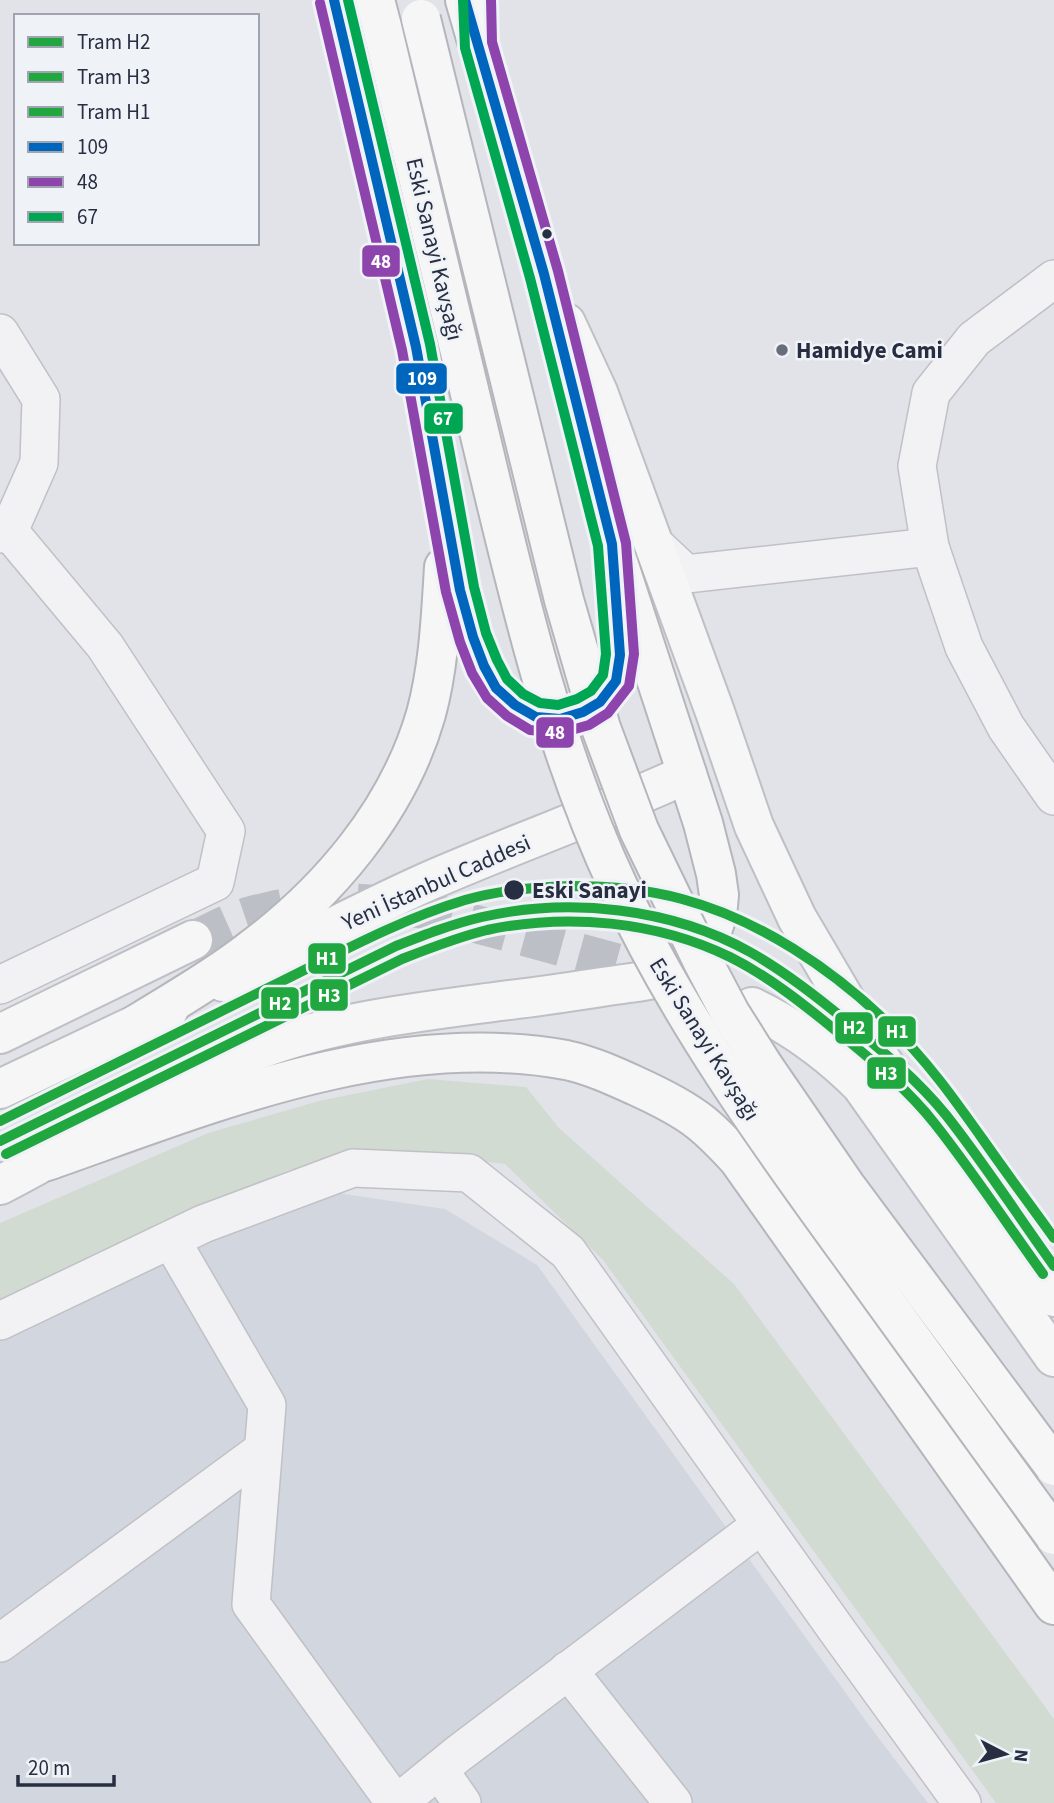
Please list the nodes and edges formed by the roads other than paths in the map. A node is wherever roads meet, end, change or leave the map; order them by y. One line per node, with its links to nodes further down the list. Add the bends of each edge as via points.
1 (334, 0): 8 (main road, via 416,347)
2 (465, 0): 5 (main road)
3 (418, 10): 28 (main road, Eski Sanayi Kavşağı, bridge, via 564,600 601,728 639,831 702,960 764,1068)
4 (378, 13): 30 (main road, Eski Sanayi Kavşağı, bridge, via 535,657 586,810 615,880 665,979 733,1090)
5 (544, 274): 10 (main road); 11 (main road, via 598,392)
6 (1054, 279): 12 (street, via 974,339 931,393 917,466)
7 (0, 333): 9 (street, via 41,399 39,463)
8 (444, 508): 10 (main road, via 460,590 484,666 496,688 536,718 560,719 583,712 600,702 616,681 620,655); 18 (main road, via 442,599 433,685 419,738 391,797 344,861 296,914 246,955)
9 (4, 533): 16 (street, via 105,646 226,831 215,882)
10 (612, 544): 13 (main road)
11 (653, 544): 12 (street, via 686,574); 24 (main road, via 754,826 797,918 877,1054)
12 (930, 547): 14 (street, via 964,647 1006,727)
13 (687, 774): 18 (main road, Yeni İstanbul Caddesi, via 426,883); 21 (main road, via 719,895 711,933 682,967 637,982 343,1024 260,1049 178,1085)
14 (1054, 796)
15 (193, 940): 19 (main road)
16 (0, 985)
17 (752, 1007): 26 (main road, via 836,1060 861,1085)
18 (137, 1024): 20 (main road, Yeni İstanbul Caddesi)
19 (0, 1034)
20 (0, 1089)
21 (47, 1161): 22 (main road); 31 (main road, via 277,1084 396,1059 459,1052 510,1053 569,1060 613,1075 700,1122 738,1159)
22 (0, 1185)
23 (171, 1240): 25 (street); 27 (street, via 267,1405); 29 (street, via 353,1168 469,1173 568,1252)
24 (1054, 1297)
25 (0, 1321)
26 (1054, 1357)
27 (263, 1450): 32 (street); 36 (street, via 251,1604)
28 (1054, 1466)
29 (761, 1525): 33 (street); 35 (street)
30 (1054, 1535)
31 (1054, 1605)
32 (0, 1643)
33 (568, 1670): 34 (street); 38 (street)
34 (439, 1770): 36 (street); 37 (street)
35 (945, 1796)
36 (396, 1803)
37 (462, 1803)
38 (673, 1803)

